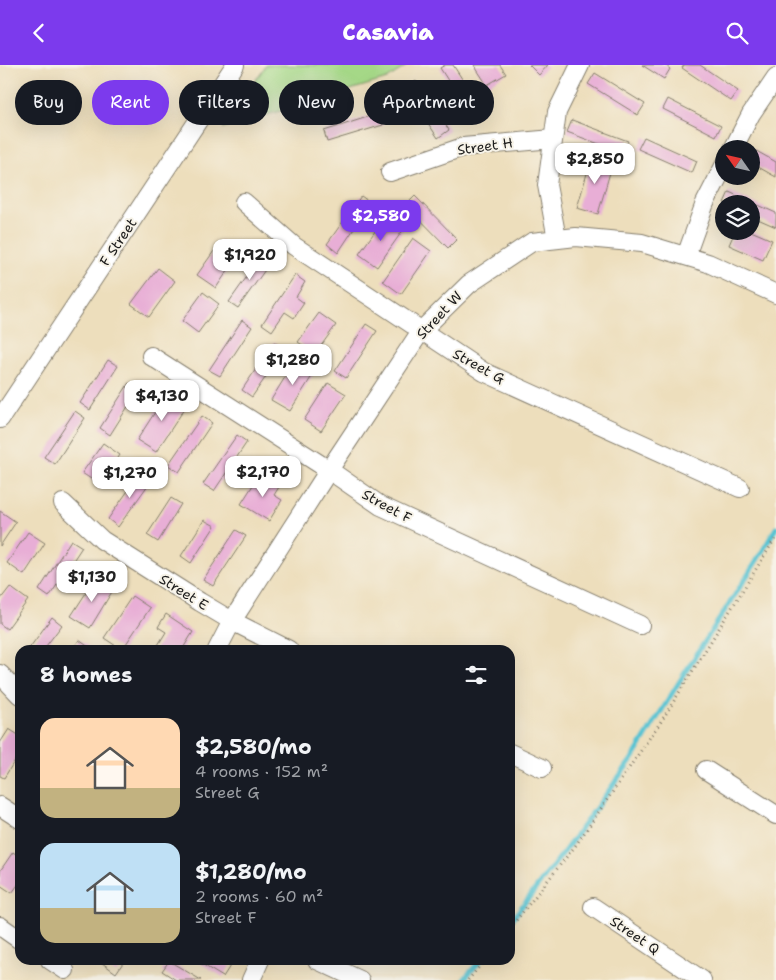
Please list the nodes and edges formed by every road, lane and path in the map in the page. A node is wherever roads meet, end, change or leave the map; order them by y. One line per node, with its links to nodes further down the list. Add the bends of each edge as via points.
1 (235, 65): 14 (street, F Street)
2 (580, 65): 4 (street, via 557,111)
3 (776, 77): 5 (street)
4 (553, 139): 6 (street, Street H, via 463,147); 9 (street, via 547,185)
5 (738, 140)
6 (390, 172)
7 (715, 184): 10 (street)
8 (244, 202): 12 (street, Street G, via 294,247)
9 (557, 239): 10 (street, Street W, via 576,237 642,243); 12 (street, Street W, via 532,242 469,284)
10 (686, 256): 11 (street, Street W)
11 (776, 294)
12 (421, 331): 15 (street, Street W); 16 (street, Street G, via 484,372)
13 (151, 356): 15 (street, Street F)
14 (0, 419)
15 (329, 470): 19 (street, Street W); 20 (street, Street F, via 381,506)
16 (740, 487)
17 (63, 503): 19 (street, Street E, via 102,540)
18 (776, 537): 30 (path, via 662,720 576,845)
19 (232, 621): 21 (street, Street W); 22 (street, Street E)
20 (640, 625)
21 (220, 645)
22 (279, 645)
23 (0, 674): 24 (street)
24 (15, 690)
25 (515, 755): 26 (street)
26 (542, 768)
27 (706, 770): 28 (street)
28 (776, 815)
29 (593, 907): 39 (street, Street Q)
30 (515, 923)
31 (0, 926): 32 (street)
32 (15, 936)
33 (258, 965): 36 (street)
34 (328, 965): 37 (street)
35 (481, 965): 38 (path)
36 (250, 980)
37 (360, 980)
38 (468, 980)
39 (702, 980)

